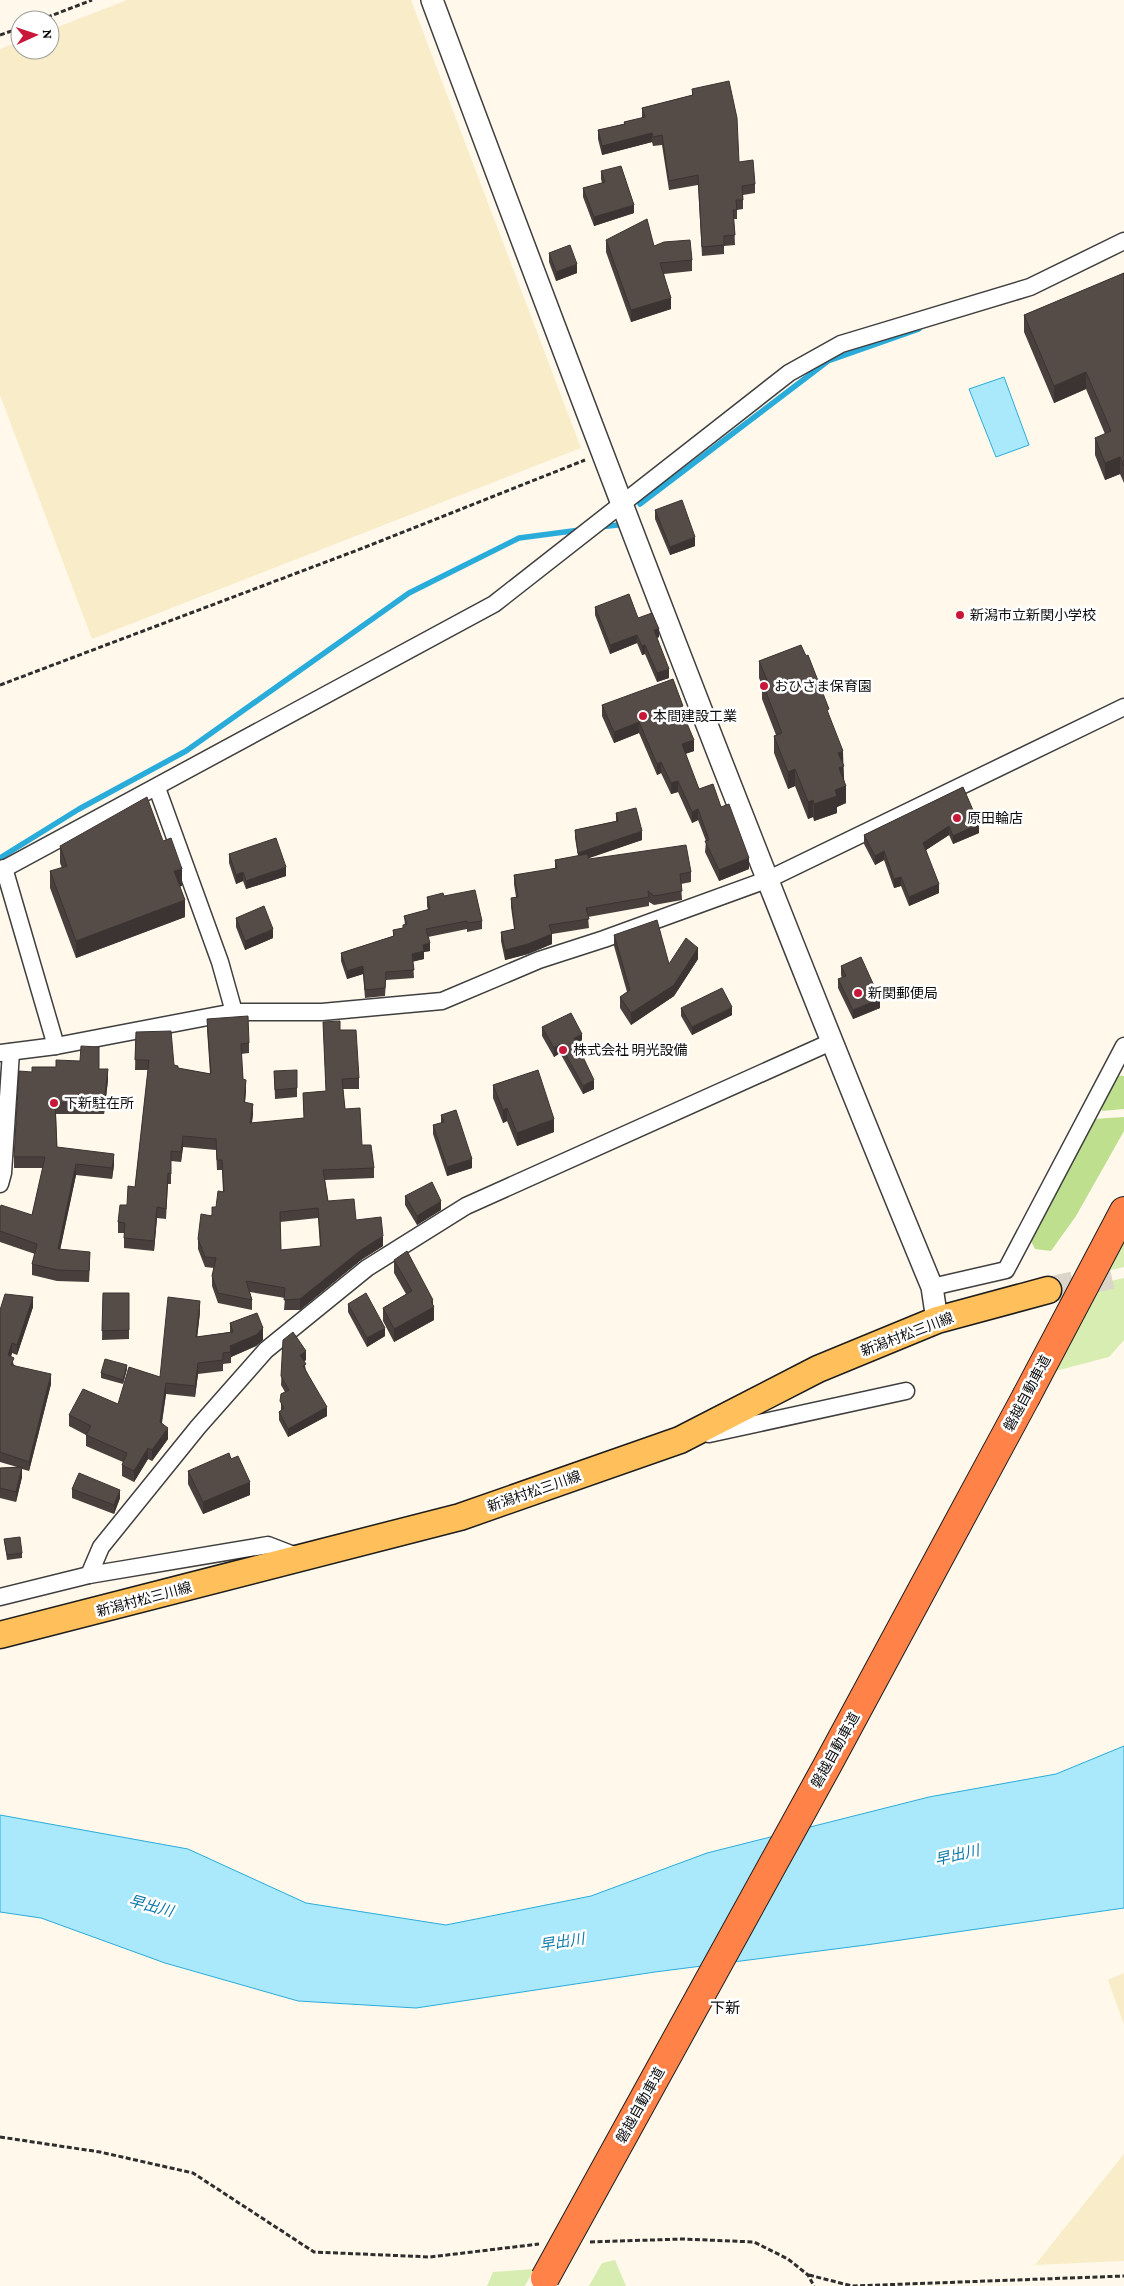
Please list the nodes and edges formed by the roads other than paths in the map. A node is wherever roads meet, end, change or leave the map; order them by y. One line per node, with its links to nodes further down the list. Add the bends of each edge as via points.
1 (432, 0): 3 (street)
2 (1124, 241): 3 (street, via 1030,287 841,344 789,372)
3 (620, 504): 5 (street, via 494,604); 7 (street)
4 (1124, 707): 7 (street)
5 (157, 788): 6 (street); 8 (street, via 220,962)
6 (2, 869): 10 (street)
7 (769, 879): 8 (street, via 539,960 442,1001 322,1012); 9 (street)
8 (234, 1012): 10 (street)
9 (831, 1042): 16 (street); 22 (street, via 466,1206 367,1268 260,1357 198,1427 101,1547)
10 (56, 1046): 12 (street)
11 (1124, 1046): 13 (street)
12 (6, 1053): 14 (street, via 4,1163)
13 (1119, 1066): 16 (street, via 1006,1270)
14 (0, 1184)
15 (1124, 1211): 25 (highway, 磐越自動車道, bridge, via 827,1766)
16 (932, 1288): 18 (street)
17 (1048, 1290): 18 (main road, 新潟村松三川線)
18 (937, 1320): 20 (main road, 新潟村松三川線, via 818,1369)
19 (906, 1391): 20 (street)
20 (680, 1440): 21 (main road, 新潟村松三川線, via 460,1517)
21 (301, 1558): 22 (street, via 268,1545); 24 (main road, 新潟村松三川線)
22 (89, 1575): 23 (street)
23 (0, 1597)
24 (0, 1635)
25 (543, 2282)

